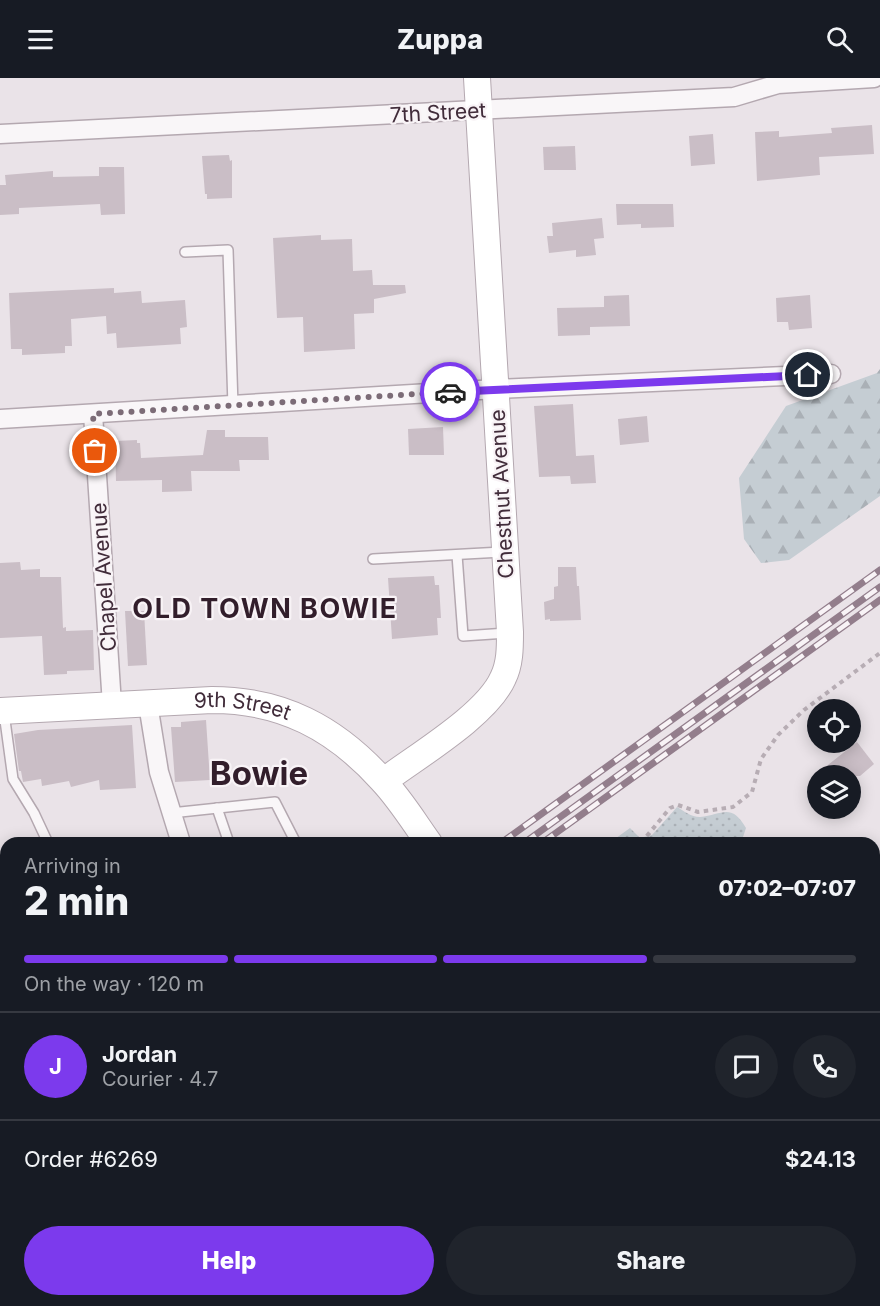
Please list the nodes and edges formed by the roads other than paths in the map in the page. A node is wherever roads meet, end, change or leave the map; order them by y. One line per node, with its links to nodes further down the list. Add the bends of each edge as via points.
1 (477, 78): 3 (street, Chestnut Avenue)
2 (874, 78): 3 (street, 7th Street, via 778,84 734,97)
3 (478, 111): 4 (street, 7th Street); 7 (street, Chestnut Avenue)
4 (0, 134)
5 (185, 252): 8 (lane, via 228,250)
6 (831, 374): 7 (street)
7 (496, 389): 8 (street); 11 (street, Chestnut Avenue)
8 (233, 406): 9 (street)
9 (93, 414): 10 (street); 16 (street, Chapel Avenue)
10 (0, 419)
11 (505, 552): 12 (lane); 14 (street, Chestnut Avenue)
12 (457, 555): 13 (lane); 14 (lane, via 463,636)
13 (373, 559)
14 (510, 632): 18 (street, Chestnut Avenue, via 505,676 490,700)
15 (148, 704): 16 (street, 9th Street); 18 (street, 9th Street, via 237,700 284,711 346,746); 20 (street, via 159,772)
16 (112, 705): 17 (street, 9th Street)
17 (2, 711): 21 (lane, via 13,779)
18 (384, 781): 25 (street, 9th Street)
19 (218, 808): 20 (lane); 23 (lane); 24 (lane, via 275,802)
20 (171, 813): 22 (street)
21 (45, 837)
22 (179, 837)
23 (227, 837)
24 (293, 837)
25 (425, 837)

